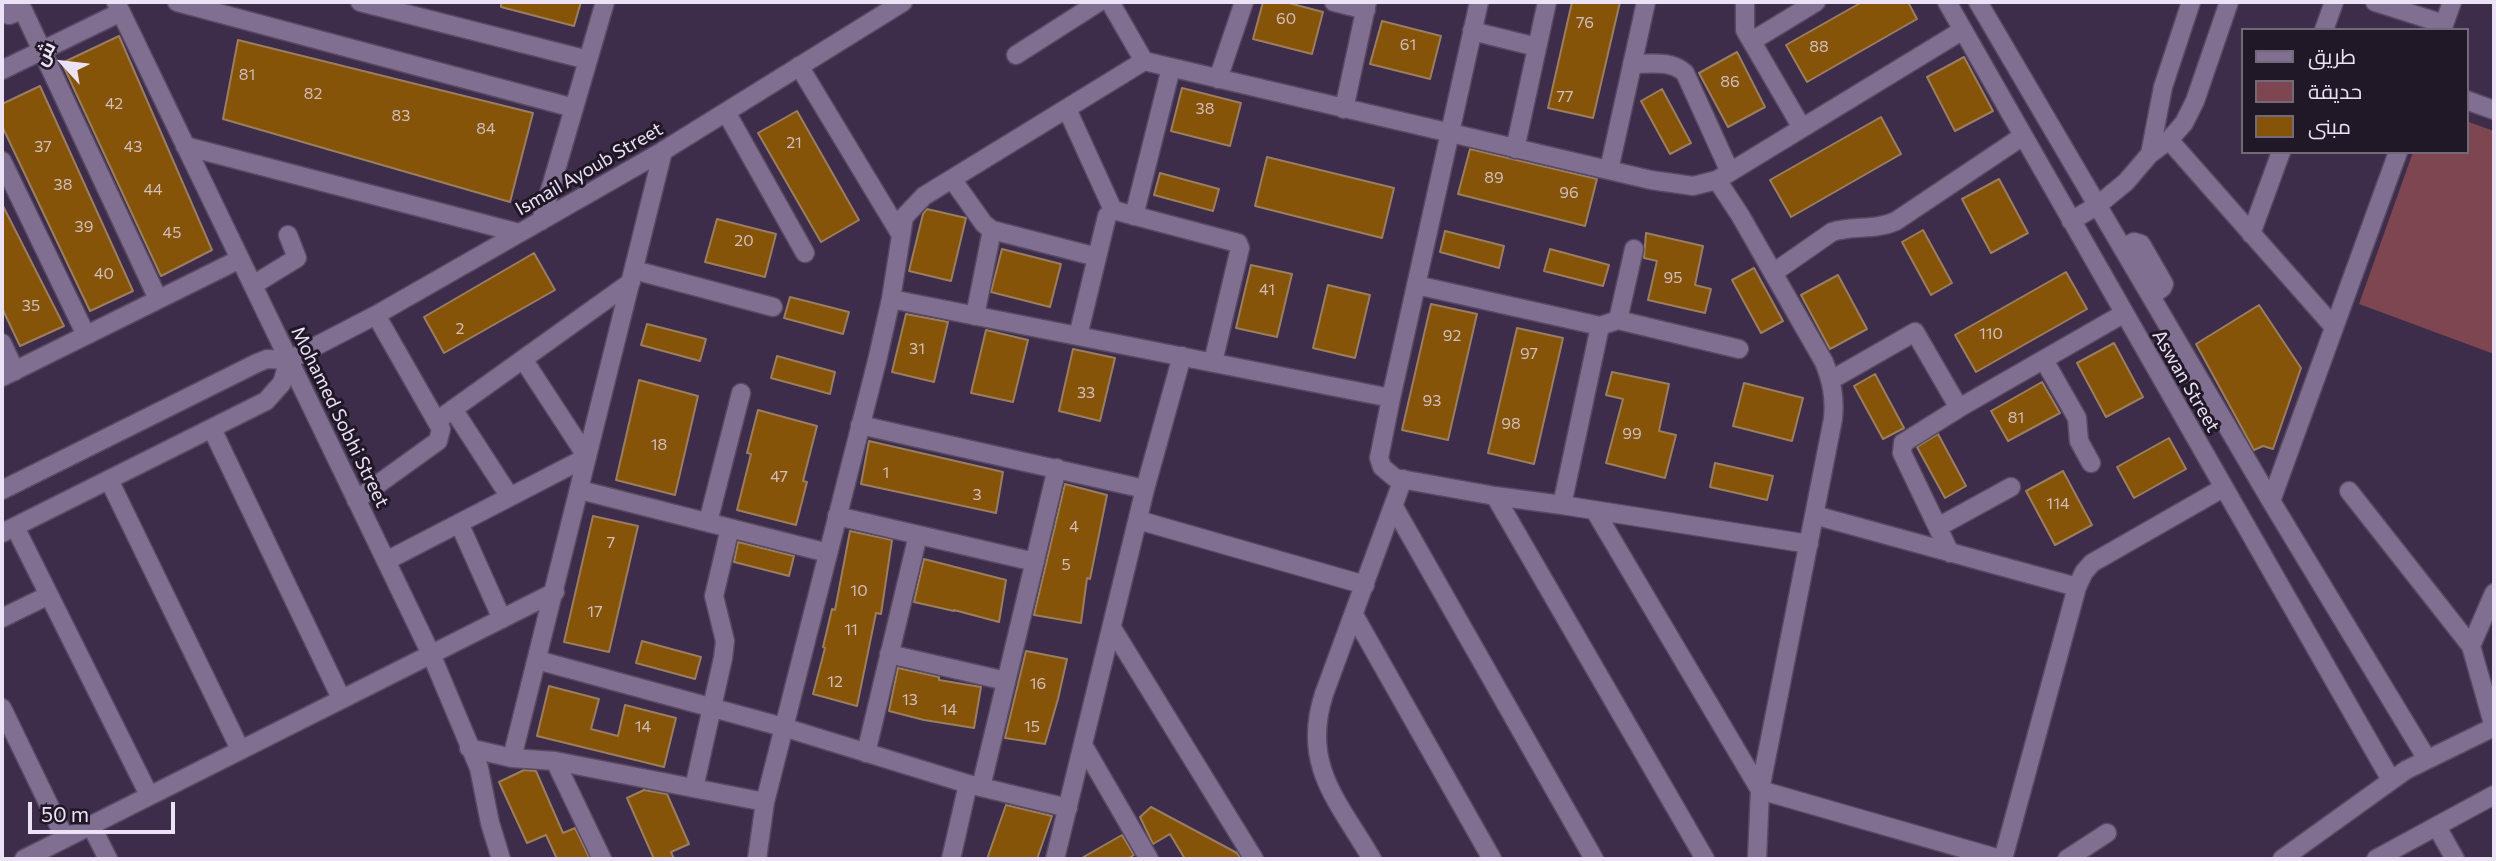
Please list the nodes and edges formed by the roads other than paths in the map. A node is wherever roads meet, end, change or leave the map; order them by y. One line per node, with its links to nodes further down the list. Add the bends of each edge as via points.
1 (2, 2): 31 (street, via 8,15 23,10)
2 (177, 2): 41 (street)
3 (360, 2): 33 (street)
4 (606, 2): 33 (street)
5 (873, 2): 22 (street)
6 (1099, 2): 32 (street)
7 (1110, 2): 34 (street)
8 (1244, 2): 39 (street)
9 (1334, 2): 23 (street)
10 (1479, 2): 28 (street)
11 (1547, 2): 30 (street)
12 (1646, 2): 35 (street)
13 (1745, 2): 29 (street, via 1744,24)
14 (1816, 2): 29 (street)
15 (1947, 2): 27 (street, Aswan Street)
16 (1978, 2): 60 (street, Aswan Street)
17 (2191, 2): 53 (street, via 2163,87)
18 (2229, 2): 49 (street, via 2195,101)
19 (2334, 2): 26 (street)
20 (2375, 2): 25 (street)
21 (2452, 2): 25 (street)
22 (898, 5): 36 (street, Ismail Ayoub Street)
23 (1366, 6): 43 (street)
24 (119, 7): 31 (street); 50 (street, Mohamed Sobhi Street)
25 (2443, 27)
26 (2325, 28)
27 (1963, 30): 46 (street); 48 (street, Aswan Street)
28 (1472, 31): 30 (street); 47 (street)
29 (1752, 41): 46 (street)
30 (1537, 47): 51 (street)
31 (40, 51): 38 (street); 78 (street)
32 (1016, 55)
33 (588, 60): 41 (street)
34 (1144, 61): 37 (street); 42 (street)
35 (1632, 64): 57 (street); 58 (street, via 1669,64 1685,73)
36 (799, 66): 45 (street, Ismail Ayoub Street); 69 (street)
37 (1171, 68): 39 (street); 62 (street)
38 (2, 71)
39 (1218, 79): 43 (street)
40 (2468, 101): 44 (street)
41 (574, 108): 63 (street)
42 (1066, 109): 59 (street); 61 (street)
43 (1344, 109): 47 (street)
44 (2494, 110)
45 (726, 112): 52 (street, Ismail Ayoub Street); 71 (street)
46 (1802, 128): 58 (street)
47 (1450, 134): 51 (street); 77 (street)
48 (2023, 136): 64 (street, Aswan Street); 74 (street, via 1896,221 1832,232)
49 (2169, 140): 53 (street); 67 (street)
50 (186, 146): 66 (street); 73 (street, Mohamed Sobhi Street)
51 (1515, 149): 57 (street)
52 (663, 151): 63 (street, Ismail Ayoub Street); 75 (street)
53 (2150, 154): 60 (street)
54 (2279, 154): 67 (street)
55 (2397, 154): 86 (street)
56 (2, 161): 87 (street)
57 (1609, 170): 58 (street, via 1681,186)
58 (1724, 176): 74 (street)
59 (952, 179): 65 (street); 69 (street, via 914,204 904,217)
60 (2098, 205): 64 (street); 118 (street, Aswan Street)
61 (1113, 210): 62 (street); 72 (street, via 1107,216)
62 (1134, 216): 95 (street, via 1238,243)
63 (541, 221): 66 (street, Ismail Ayoub Street)
64 (2071, 221): 81 (street, Aswan Street)
65 (992, 230): 72 (street); 83 (street)
66 (519, 233): 82 (street, Ismail Ayoub Street)
67 (2251, 234): 86 (street)
68 (288, 235): 76 (street, via 297,258)
69 (901, 235): 79 (street)
70 (1634, 249): 84 (street)
71 (805, 253)
72 (1097, 257): 88 (street)
73 (240, 259): 76 (street, Mohamed Sobhi Street); 78 (street)
74 (1773, 272): 97 (street)
75 (632, 276): 80 (street); 92 (street); 104 (street)
76 (253, 285): 93 (street, Mohamed Sobhi Street)
77 (1416, 285): 85 (street); 99 (street)
78 (158, 299): 87 (street)
79 (891, 299): 83 (street); 102 (street)
80 (773, 307)
81 (2123, 314): 94 (street); 110 (street, Aswan Street)
82 (376, 315): 93 (street, Ismail Ayoub Street); 101 (street)
83 (975, 316): 88 (street)
84 (1618, 320): 85 (street); 90 (street)
85 (1600, 326): 119 (street)
86 (2334, 327): 118 (street)
87 (86, 335): 96 (street)
88 (1078, 336): 91 (street)
89 (2, 343): 96 (street)
90 (1739, 349)
91 (1182, 356): 95 (street); 113 (street)
92 (523, 359): 101 (street); 104 (street)
93 (289, 360): 103 (street, via 282,383 266,401); 111 (street, via 257,363); 117 (street, Mohamed Sobhi Street)
94 (2043, 360): 100 (street); 105 (street, via 2077,418 2079,441)
95 (1213, 362): 99 (street)
96 (8, 374)
97 (1831, 380): 100 (street, via 1915,332); 122 (street, via 1833,419)
98 (741, 393): 125 (street)
99 (1391, 398): 107 (street, via 1379,458 1387,473)
100 (1959, 408): 127 (street, via 1906,439 1901,449)
101 (445, 414): 116 (street); 117 (street, via 438,441)
102 (860, 425): 106 (street); 123 (street)
103 (212, 429): 108 (street); 150 (street)
104 (587, 457): 112 (street); 116 (street)
105 (2091, 463)
106 (1057, 468): 113 (street); 135 (street)
107 (1403, 479): 115 (street); 120 (street)
108 (109, 480): 129 (street); 157 (street)
109 (2011, 487): 127 (street)
110 (2223, 488): 137 (street, via 2092,563); 162 (street, Aswan Street)
111 (2, 489)
112 (580, 489): 125 (street); 138 (street)
113 (1145, 489): 124 (street)
114 (2349, 491): 145 (street)
115 (1494, 496): 119 (street); 186 (street)
116 (510, 497): 126 (street)
117 (356, 500): 134 (street, Mohamed Sobhi Street)
118 (2271, 500): 160 (street, Aswan Street)
119 (1562, 505): 121 (street)
120 (1394, 507): 136 (street); 185 (street)
121 (1595, 510): 131 (street); 165 (street)
122 (1814, 515): 131 (street); 133 (street)
123 (837, 516): 130 (street); 132 (street)
124 (1138, 520): 136 (street); 144 (street)
125 (708, 522): 128 (street)
126 (459, 523): 134 (street); 143 (street)
127 (1938, 527): 133 (street)
128 (730, 528): 132 (street); 152 (street, via 714,596 725,641)
129 (8, 530): 140 (street)
130 (918, 535): 135 (street); 146 (street)
131 (1809, 544): 165 (street)
132 (828, 553): 153 (street)
133 (1951, 553): 137 (street)
134 (386, 561): 147 (street, Mohamed Sobhi Street)
135 (1035, 562): 149 (street)
136 (1365, 584): 141 (street)
137 (2077, 587): 188 (street)
138 (555, 592): 143 (street); 148 (street)
139 (2494, 593): 145 (street)
140 (49, 595): 142 (street); 166 (street)
141 (1354, 615): 183 (street, via 1317,715 1315,736 1324,777); 184 (street)
142 (2, 618)
143 (502, 618): 147 (street)
144 (1112, 628): 155 (street); 182 (street)
145 (2471, 646): 154 (street)
146 (889, 653): 149 (street); 158 (street)
147 (431, 654): 150 (street); 156 (street, Mohamed Sobhi Street)
148 (537, 660): 152 (street); 159 (street)
149 (1006, 681): 163 (street)
150 (341, 698): 157 (street)
151 (2, 708): 173 (street)
152 (711, 708): 153 (street); 164 (street)
153 (783, 727): 158 (street); 168 (street)
154 (2494, 727): 160 (street)
155 (1083, 745): 169 (street); 181 (street)
156 (469, 748): 159 (street); 176 (street, Mohamed Sobhi Street, via 479,768)
157 (240, 749): 166 (street)
158 (866, 753): 163 (street)
159 (512, 758): 161 (street)
160 (2427, 759): 162 (street)
161 (555, 761): 164 (street); 177 (street)
162 (2391, 780): 190 (street)
163 (975, 786): 169 (street); 179 (street)
164 (694, 788): 168 (street)
165 (1760, 790): 187 (street); 188 (street)
166 (149, 795): 170 (street)
167 (2494, 795): 171 (street)
168 (765, 802): 178 (street)
169 (1068, 808): 180 (street)
170 (91, 825): 173 (street); 175 (street)
171 (2437, 827): 191 (street); 192 (street)
172 (2107, 833): 189 (street)
173 (65, 838): 174 (street)
174 (24, 859)
175 (108, 859)
176 (501, 859)
177 (602, 859)
178 (757, 859)
179 (951, 859)
180 (1055, 859)
181 (1149, 859)
182 (1254, 859)
183 (1372, 859)
184 (1492, 859)
185 (1594, 859)
186 (1704, 859)
187 (1757, 859)
188 (2001, 859)
189 (2067, 859)
190 (2282, 859)
191 (2376, 859)
192 (2455, 859)

